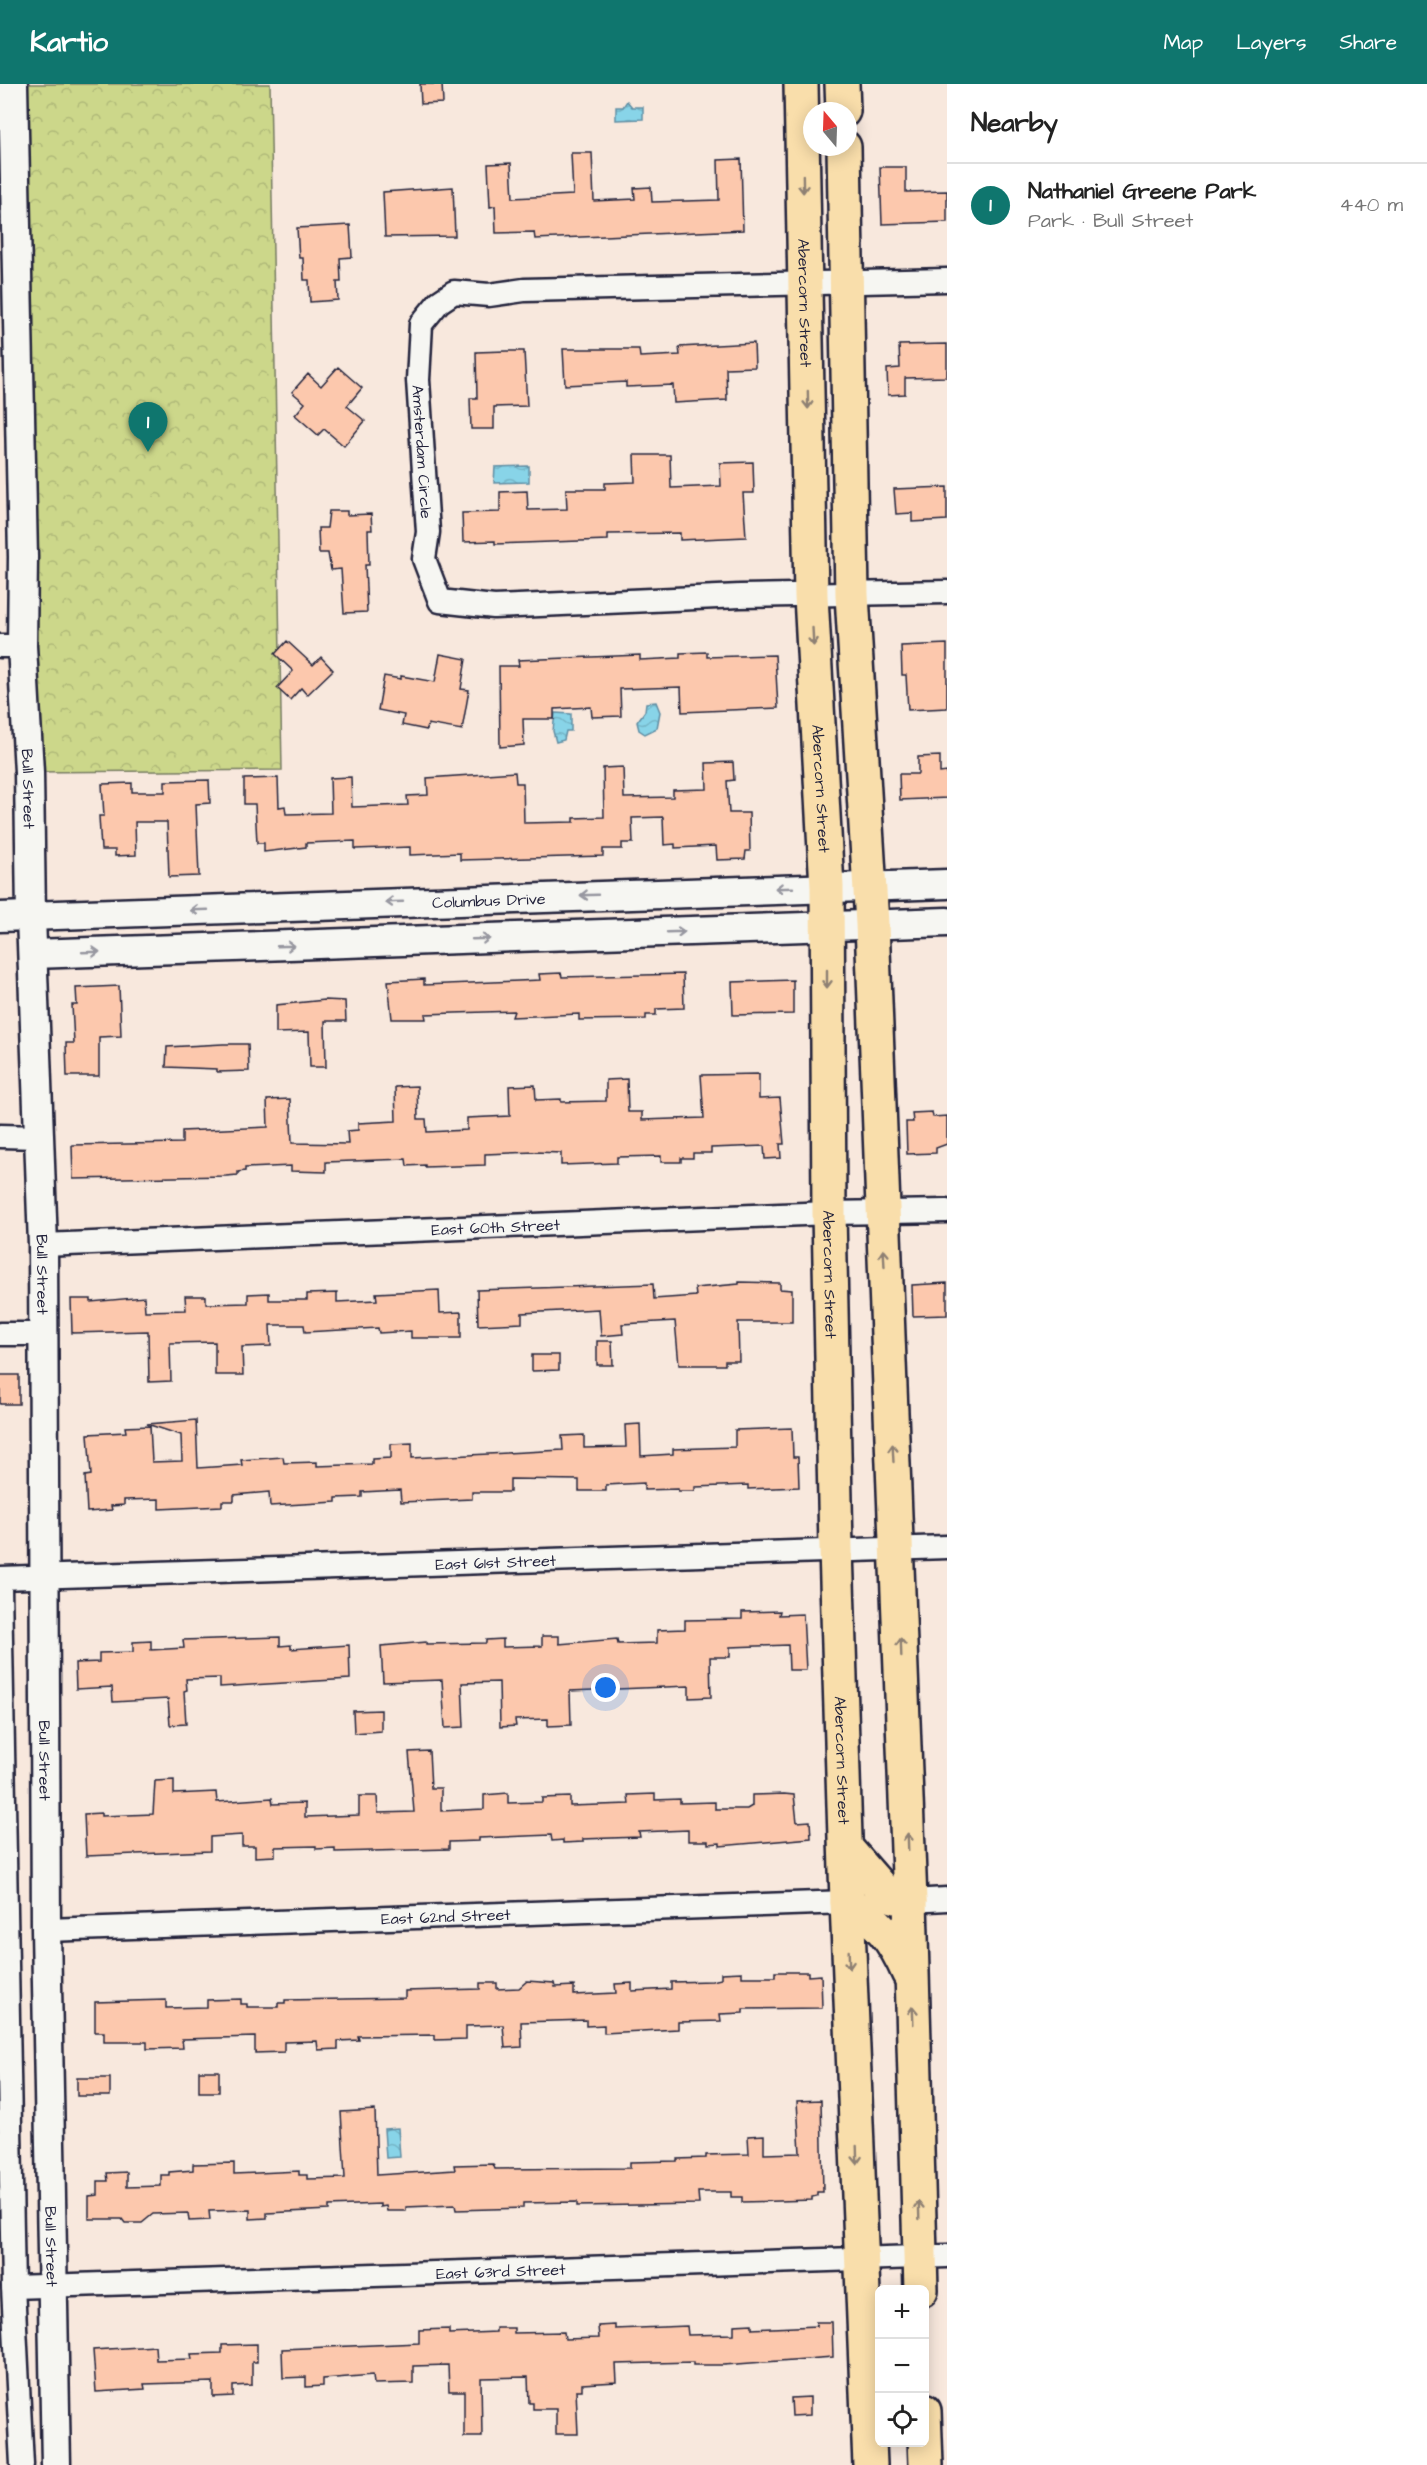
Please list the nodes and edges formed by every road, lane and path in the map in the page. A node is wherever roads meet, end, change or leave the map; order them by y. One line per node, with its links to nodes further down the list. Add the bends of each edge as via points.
1 (12, 84): 9 (street, Bull Street)
2 (801, 84): 8 (main road, Abercorn Street, one-way to 8)
3 (842, 84): 4 (main road)
4 (843, 102)
5 (844, 156): 7 (main road)
6 (947, 280): 7 (street, Amsterdam Circle)
7 (847, 283): 8 (street, Amsterdam Circle); 11 (main road)
8 (806, 285): 12 (main road, Abercorn Street, one-way to 12); 12 (street, Amsterdam Circle, via 524,290 489,295 454,292 439,302 421,324 418,380 428,532 424,559 440,601 494,607)
9 (8, 346): 13 (street, Bull Street, via 23,557)
10 (947, 592): 11 (street, Amsterdam Circle)
11 (852, 595): 12 (street, Amsterdam Circle); 16 (main road)
12 (811, 596): 15 (main road, Abercorn Street, one-way to 15)
13 (11, 646): 18 (street, Bull Street, via 29,772)
14 (947, 884): 16 (street, Columbus Drive)
15 (827, 887): 16 (street, Columbus Drive); 18 (street, Columbus Drive, one-way to 18); 21 (main road, Abercorn Street)
16 (870, 887): 20 (main road)
17 (0, 917): 18 (street, Columbus Drive)
18 (31, 917): 22 (street, Bull Street)
19 (947, 922): 20 (street)
20 (872, 924): 21 (street); 27 (main road)
21 (827, 927): 22 (street, one-way to 21); 26 (main road, Abercorn Street, one-way to 26)
22 (33, 954): 24 (street, Bull Street)
23 (0, 1136): 24 (street)
24 (39, 1137): 28 (street, Bull Street)
25 (947, 1211): 27 (street, East 60th Street)
26 (829, 1213): 27 (street, East 60th Street); 28 (street, East 60th Street); 32 (main road, Abercorn Street)
27 (882, 1213): 33 (main road, one-way to 27)
28 (43, 1245): 30 (street, Bull Street)
29 (0, 1334): 30 (street)
30 (43, 1334): 35 (street, Bull Street)
31 (947, 1547): 33 (street, East 61st Street)
32 (836, 1549): 33 (street, East 61st Street); 35 (street, East 61st Street); 37 (main road, Abercorn Street)
33 (897, 1549): 39 (main road, one-way to 33)
34 (0, 1578): 35 (street, East 61st Street)
35 (46, 1578): 41 (street, Bull Street)
36 (0, 1587): 47 (street)
37 (846, 1848): 39 (main road, via 886,1894); 40 (main road, Abercorn Street)
38 (947, 1899): 39 (street)
39 (910, 1901): 42 (main road)
40 (847, 1902): 41 (street, East 62nd Street); 42 (main road, via 874,1918 886,1932); 44 (main road, Abercorn Street, one-way to 44)
41 (46, 1930): 45 (street, Bull Street)
42 (912, 1981): 43 (main road, one-way to 42)
43 (934, 2256): 44 (street, East 63rd Street); 46 (main road)
44 (861, 2258): 45 (street, East 63rd Street); 51 (main road, Abercorn Street)
45 (54, 2285): 47 (street, East 63rd Street); 50 (street, Bull Street)
46 (923, 2285)
47 (13, 2287): 49 (street)
48 (925, 2447): 52 (main road)
49 (22, 2465)
50 (56, 2465)
51 (870, 2465)
52 (926, 2465)

